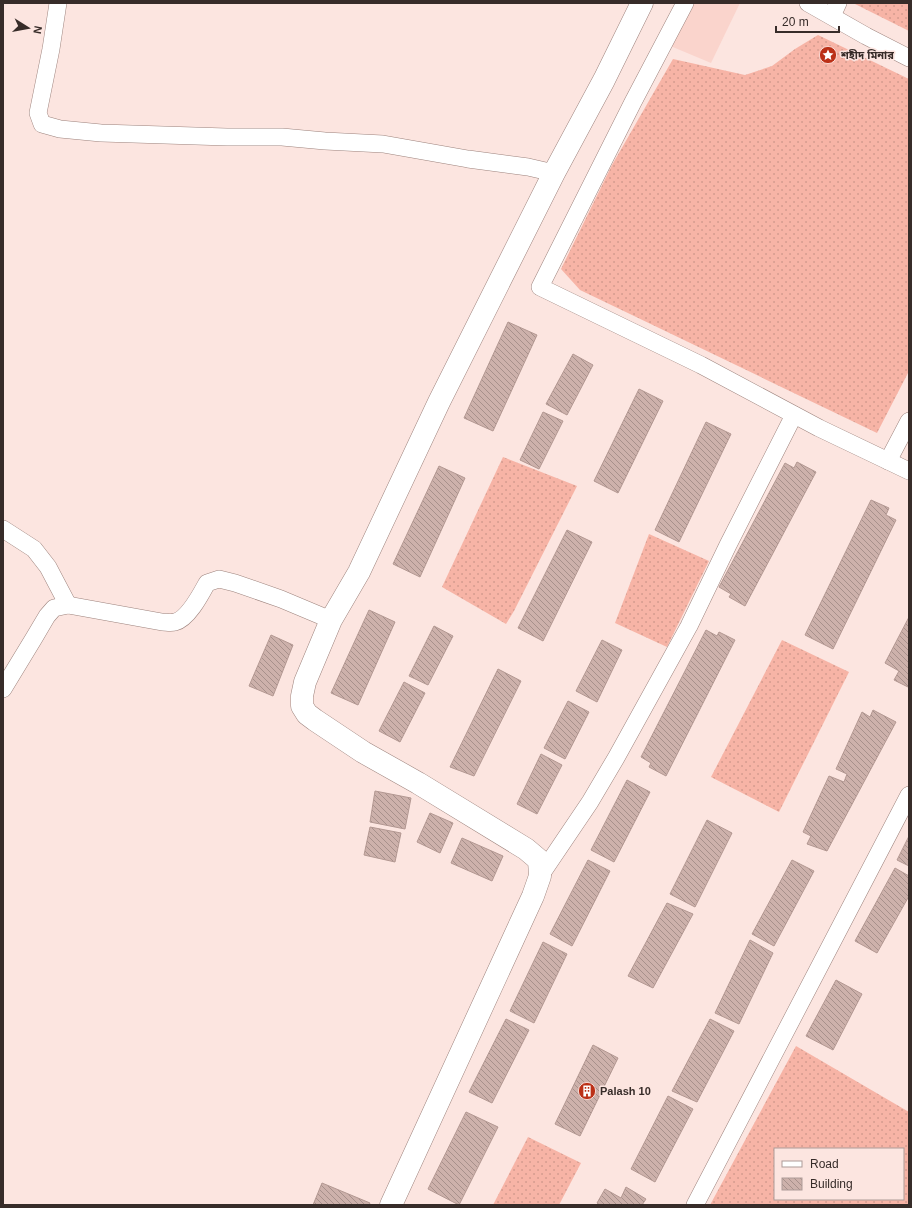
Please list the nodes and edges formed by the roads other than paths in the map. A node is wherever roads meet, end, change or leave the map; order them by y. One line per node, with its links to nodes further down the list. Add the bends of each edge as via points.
1 (58, 3): 7 (street, via 38,113 42,124 60,130 101,133 282,137 383,144)
2 (642, 3): 7 (main road)
3 (685, 3): 8 (street, via 540,288 701,366)
4 (808, 3): 5 (street)
5 (835, 10): 6 (street, via 866,36)
6 (909, 58)
7 (554, 173): 14 (main road, via 439,402 359,572)
8 (794, 416): 10 (street); 17 (street, via 689,626 590,802)
9 (909, 421): 10 (street)
10 (888, 461): 11 (street)
11 (909, 471)
12 (3, 529): 13 (street, via 34,549 48,567)
13 (68, 605): 14 (street, via 162,622 176,622 185,616 196,602 207,582 220,579 255,589); 15 (street, via 54,608 46,616)
14 (331, 620): 17 (main road, via 305,682 302,706 307,714 363,752 526,849 539,860)
15 (3, 689)
16 (909, 795): 19 (street)
17 (540, 876): 18 (main road)
18 (391, 1205)
19 (695, 1205)

